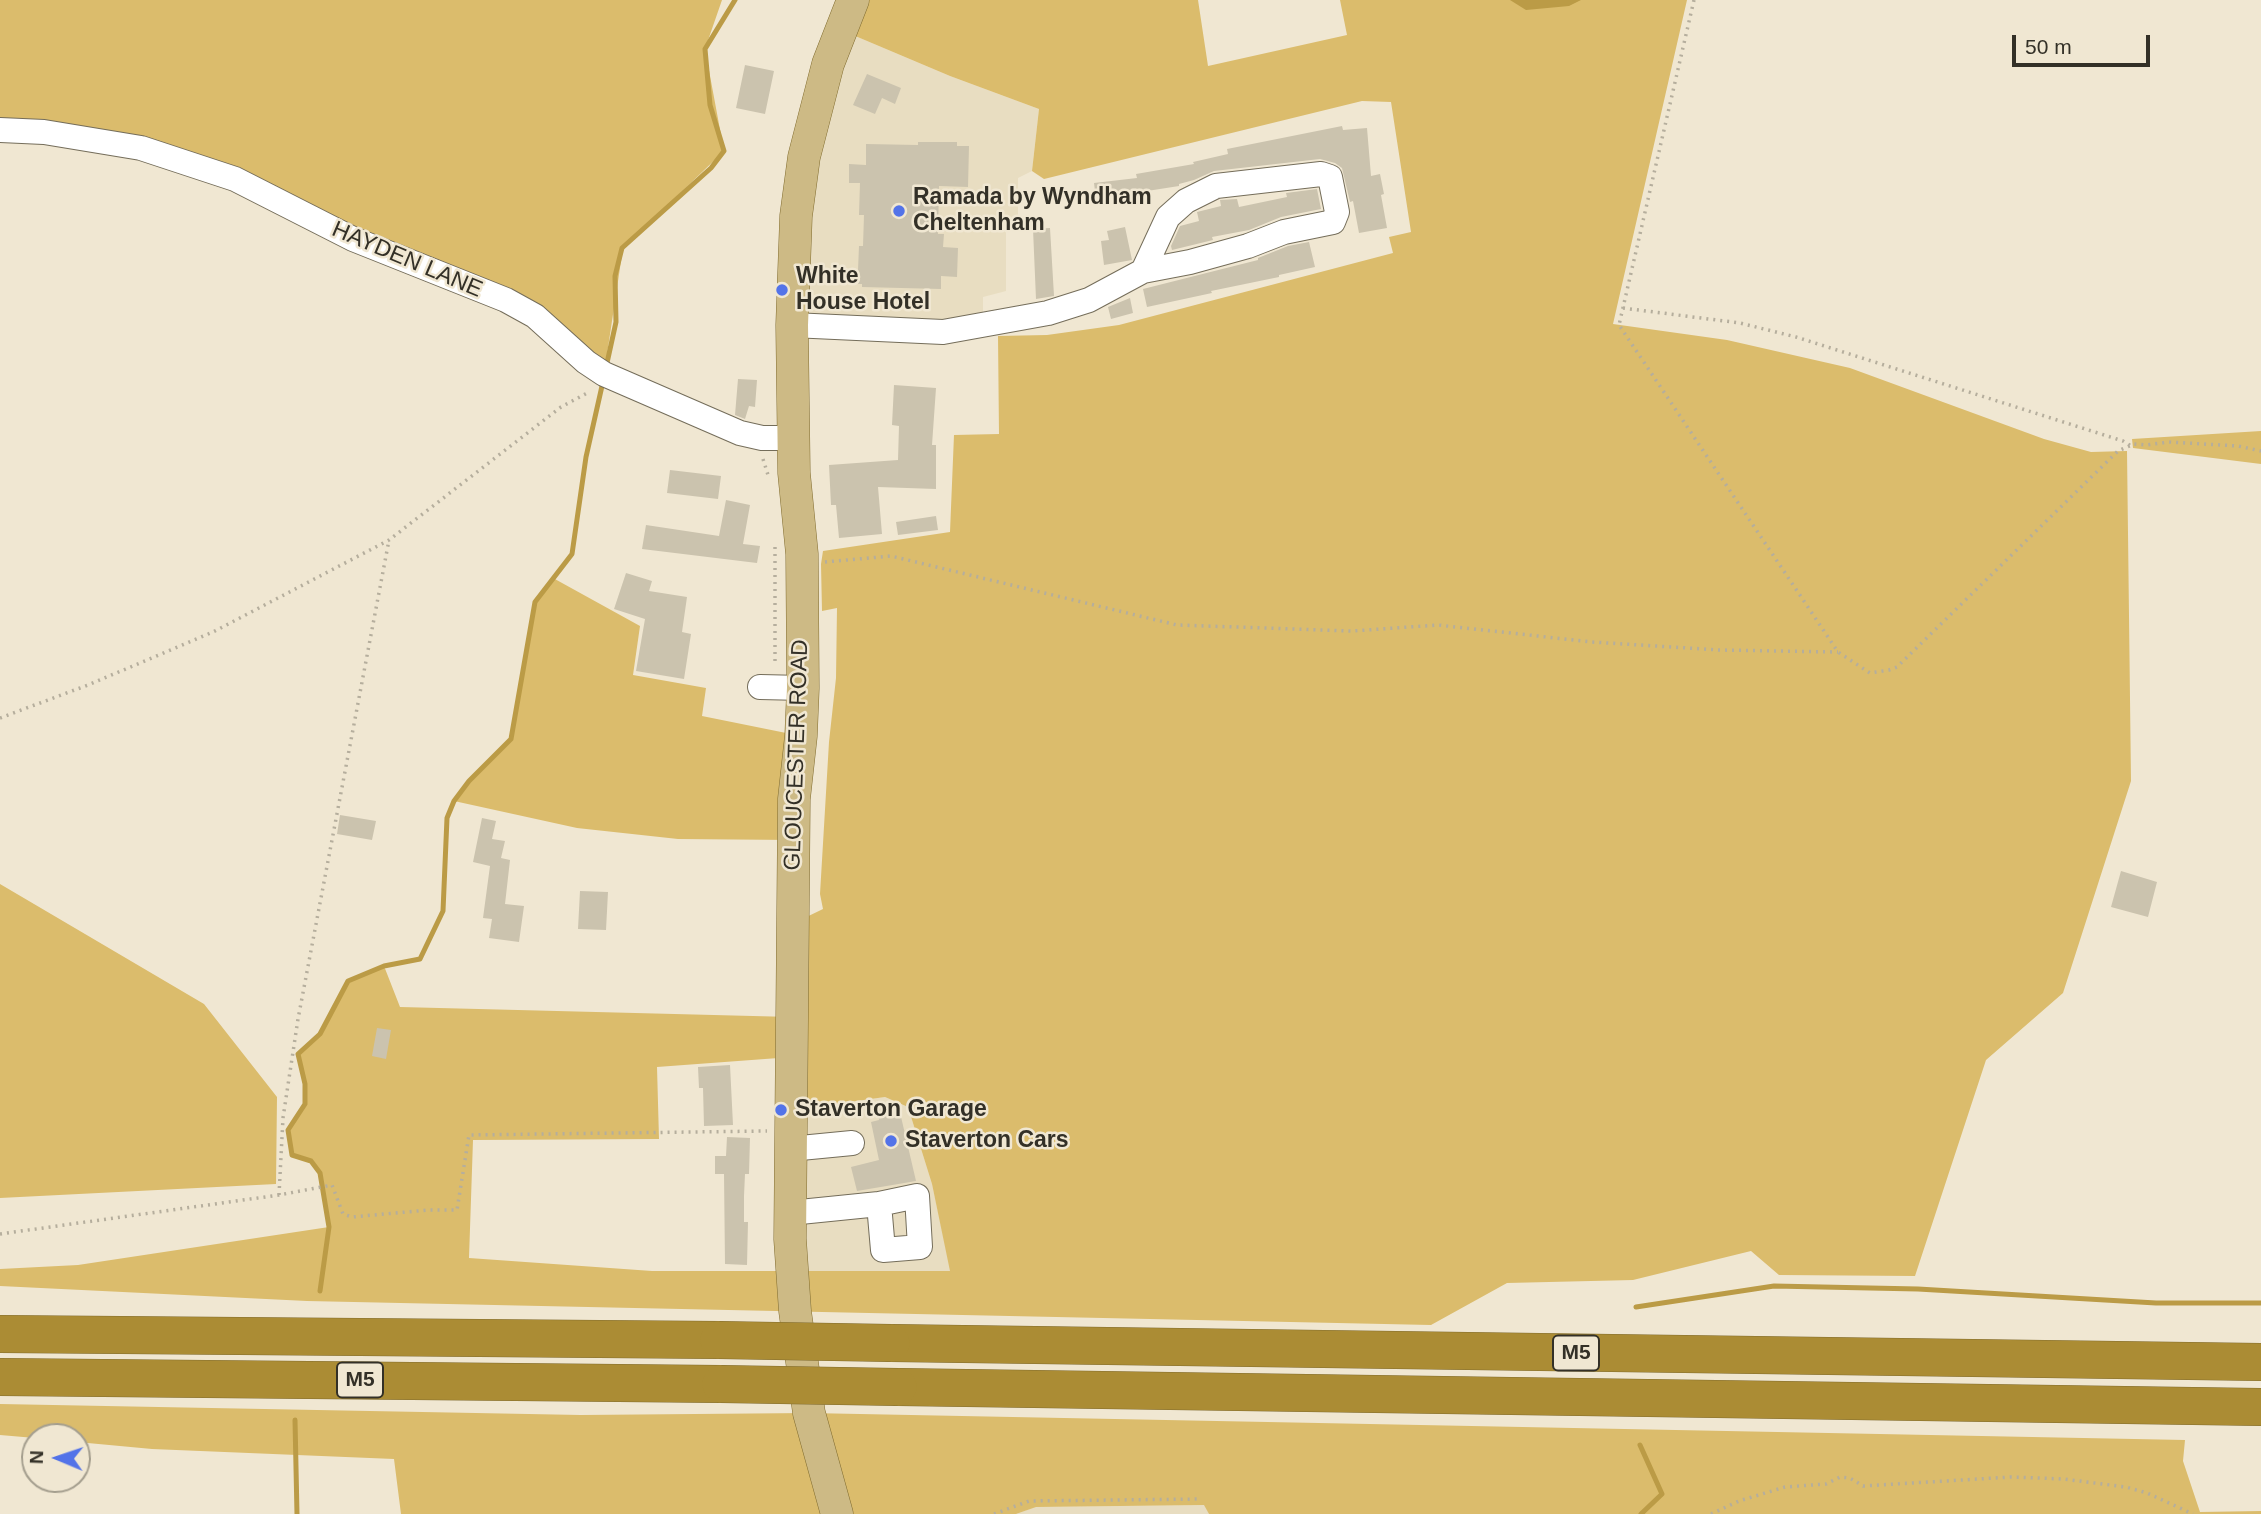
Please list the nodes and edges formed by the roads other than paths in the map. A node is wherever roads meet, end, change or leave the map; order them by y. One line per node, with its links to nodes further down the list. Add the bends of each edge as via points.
1 (853, 0): 4 (main road, GLOUCESTER ROAD, via 828,64 804,157 796,216)
2 (0, 130): 5 (street, HAYDEN LANE, via 44,132 141,148 235,179 353,239 506,300 536,316 604,374 740,433)
3 (1143, 271): 3 (street, via 1333,222 1337,212 1330,177 1321,174 1216,186 1186,201 1168,217); 4 (street, via 1089,300 1048,313 943,332)
4 (792, 325): 5 (main road, GLOUCESTER ROAD)
5 (793, 438): 7 (main road, GLOUCESTER ROAD, via 802,564)
6 (760, 687): 7 (street)
7 (803, 688): 8 (main road, GLOUCESTER ROAD, via 794,799)
8 (790, 1140): 9 (street); 11 (main road, GLOUCESTER ROAD)
9 (852, 1143)
10 (879, 1204): 11 (street)
11 (790, 1213): 16 (main road, GLOUCESTER ROAD, via 800,1361)
12 (0, 1334): 13 (highway, M5, bridge)
13 (2261, 1362)
14 (0, 1377): 15 (highway, M5, bridge)
15 (2261, 1407)
16 (837, 1514)

